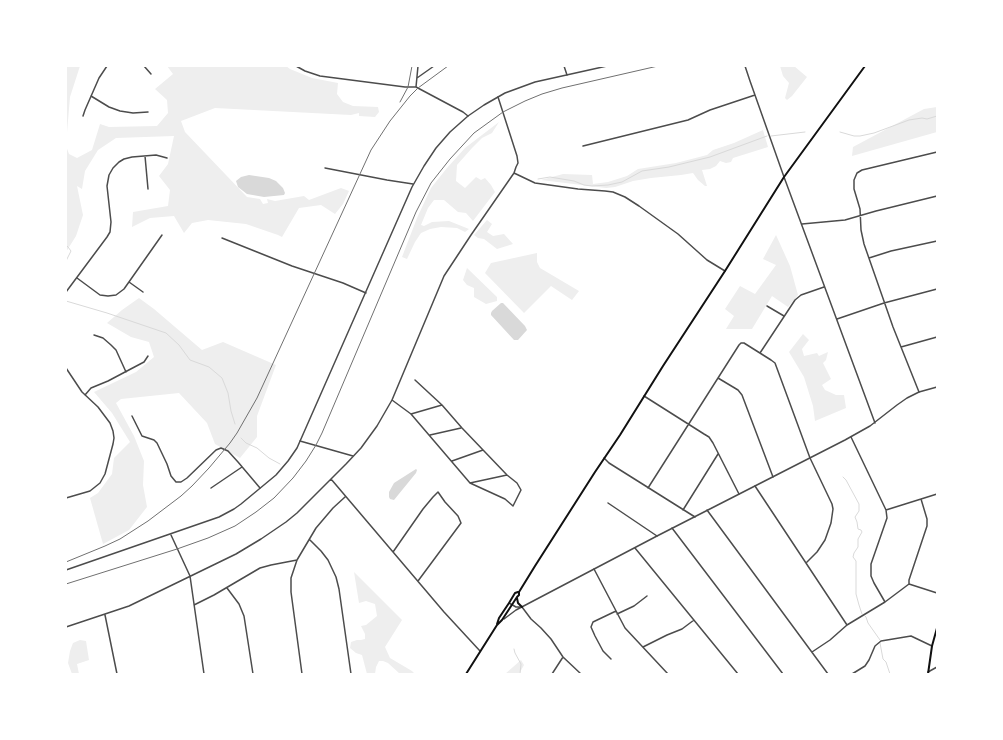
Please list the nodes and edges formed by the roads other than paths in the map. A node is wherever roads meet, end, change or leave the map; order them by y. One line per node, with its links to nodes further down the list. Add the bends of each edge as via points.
1 (107, 66): 15 (street, via 98,78)
2 (144, 66): 10 (street)
3 (296, 66): 13 (street, via 320,76)
4 (418, 66): 12 (street)
5 (434, 66): 12 (street)
6 (564, 66): 11 (street)
7 (607, 66): 11 (street)
8 (746, 66): 14 (street)
9 (865, 66): 26 (main road)
10 (152, 74)
11 (567, 75): 16 (street, via 525,85)
12 (417, 78): 13 (street)
13 (416, 87): 19 (street)
14 (755, 95): 20 (street, via 688,120); 26 (street)
15 (91, 96): 17 (street, via 120,111); 18 (street)
16 (498, 97): 19 (street); 25 (street, via 517,156)
17 (148, 112)
18 (83, 116)
19 (468, 116): 27 (street, via 436,148)
20 (583, 146)
21 (937, 152): 30 (street, via 858,172 854,184)
22 (145, 156): 23 (street); 28 (street); 37 (street, via 124,159 111,170 107,186 110,232)
23 (167, 158)
24 (325, 168): 27 (street)
25 (514, 173): 36 (street, via 535,183 613,192 626,197 678,234 706,260); 61 (street, via 444,276)
26 (784, 177): 31 (street); 36 (main road)
27 (414, 184): 43 (street)
28 (148, 189)
29 (937, 196): 30 (street)
30 (861, 216): 31 (street, via 840,221); 35 (street, via 862,237)
31 (802, 224): 39 (street)
32 (162, 235): 38 (street)
33 (222, 238): 43 (street)
34 (937, 241): 35 (street)
35 (869, 258): 44 (street)
36 (724, 271): 60 (main road)
37 (77, 278): 38 (street, via 98,294 106,296 114,296); 41 (street)
38 (129, 282): 42 (street)
39 (825, 287): 46 (street, via 798,297); 47 (street)
40 (937, 289): 44 (street)
41 (66, 292)
42 (143, 292)
43 (366, 293): 70 (street)
44 (884, 304): 47 (street); 50 (street)
45 (767, 306): 46 (street)
46 (784, 316): 51 (street)
47 (837, 319): 65 (street)
48 (94, 335): 54 (street, via 111,344)
49 (937, 338): 50 (street)
50 (902, 347): 58 (street)
51 (760, 353): 55 (street, via 741,343); 75 (street, via 776,366)
52 (148, 356): 54 (street, via 144,362)
53 (66, 368): 59 (street)
54 (126, 372): 59 (street, via 91,388)
55 (718, 378): 66 (street); 79 (street, via 742,395)
56 (416, 380): 62 (street)
57 (937, 387): 58 (street)
58 (919, 392): 65 (street, via 902,401)
59 (85, 395): 89 (street, via 110,423 114,433 114,444 100,483 90,491)
60 (644, 396): 66 (street); 74 (main road)
61 (392, 400): 63 (street); 73 (street, via 373,432)
62 (442, 405): 63 (street); 67 (street)
63 (411, 414): 68 (street)
64 (132, 416): 77 (street, via 141,434 157,442 176,482 187,478 220,448 228,451)
65 (875, 422): 69 (street)
66 (689, 424): 72 (street, via 709,438); 85 (street)
67 (462, 428): 68 (street); 71 (street)
68 (430, 435): 76 (street)
69 (851, 437): 75 (street); 94 (street)
70 (300, 441): 73 (street); 84 (street, via 284,466)
71 (483, 450): 76 (street); 78 (street)
72 (718, 454): 86 (street); 92 (street)
73 (353, 456): 80 (street)
74 (604, 458): 85 (street); 110 (main road)
75 (810, 458): 79 (street); 103 (street, via 833,509 825,540 818,552)
76 (452, 461): 81 (street)
77 (242, 467): 83 (street); 84 (street)
78 (507, 475): 81 (street); 81 (street, via 517,483 520,490 513,506 505,499)
79 (773, 477): 82 (street)
80 (331, 479): 88 (street); 106 (street, via 297,513 273,531 236,554)
81 (470, 483)
82 (756, 486): 86 (street); 103 (street)
83 (211, 488)
84 (260, 488): 97 (street, via 226,514)
85 (648, 488): 92 (street)
86 (739, 494): 93 (street)
87 (937, 494): 90 (street)
88 (345, 497): 99 (street, via 324,518); 101 (street)
89 (66, 498)
90 (921, 499): 94 (street); 108 (street, via 927,526)
91 (608, 504): 98 (street)
92 (683, 510): 95 (street)
93 (707, 510): 95 (street); 131 (street)
94 (886, 510): 114 (street, via 886,518 871,564 871,576)
95 (694, 517): 96 (street)
96 (672, 528): 98 (street); 135 (street)
97 (171, 535): 105 (street); 106 (street)
98 (657, 536): 100 (street)
99 (310, 539): 102 (street); 141 (street, via 328,560 336,577)
100 (635, 548): 104 (street); 123 (street)
101 (393, 552): 107 (street); 107 (street, via 438,492 461,522)
102 (298, 560): 109 (street, via 265,566); 140 (street, via 291,578 291,592)
103 (806, 562): 124 (street)
104 (594, 569): 118 (street); 119 (street)
105 (66, 570)
106 (190, 576): 117 (street); 121 (street)
107 (418, 581): 130 (street)
108 (909, 584): 111 (street); 114 (street)
109 (227, 588): 117 (street); 139 (street, via 243,612)
110 (518, 592): 113 (main road); 115 (main road)
111 (937, 593)
112 (646, 596): 120 (street, via 634,606)
113 (517, 597): 116 (main road); 118 (main road)
114 (885, 602): 124 (street)
115 (508, 603): 116 (street); 125 (main road)
116 (512, 605): 118 (street); 122 (main road)
117 (194, 606): 138 (street)
118 (522, 607): 122 (street); 132 (street)
119 (616, 611): 120 (street); 133 (street, via 593,622 591,627 603,651)
120 (617, 614): 129 (street, via 625,628)
121 (105, 615): 126 (street); 137 (street)
122 (502, 620): 125 (main road)
123 (694, 620): 129 (street, via 682,629); 146 (street)
124 (847, 624): 131 (street)
125 (497, 625): 130 (main road)
126 (66, 627)
127 (937, 628): 128 (main road)
128 (932, 646): 136 (main road); 149 (street, via 911,636 882,641 875,646 865,666)
129 (643, 647): 145 (street)
130 (480, 651): 142 (main road)
131 (812, 652): 148 (street)
132 (563, 657): 143 (street); 144 (street)
133 (611, 659)
134 (937, 668): 136 (street)
135 (782, 673): 147 (street)
136 (928, 673)
137 (117, 674)
138 (204, 674)
139 (253, 674)
140 (302, 674)
141 (351, 674)
142 (466, 674)
143 (552, 674)
144 (581, 674)
145 (668, 674)
146 (738, 674)
147 (779, 674)
148 (828, 674)
149 (852, 674)

